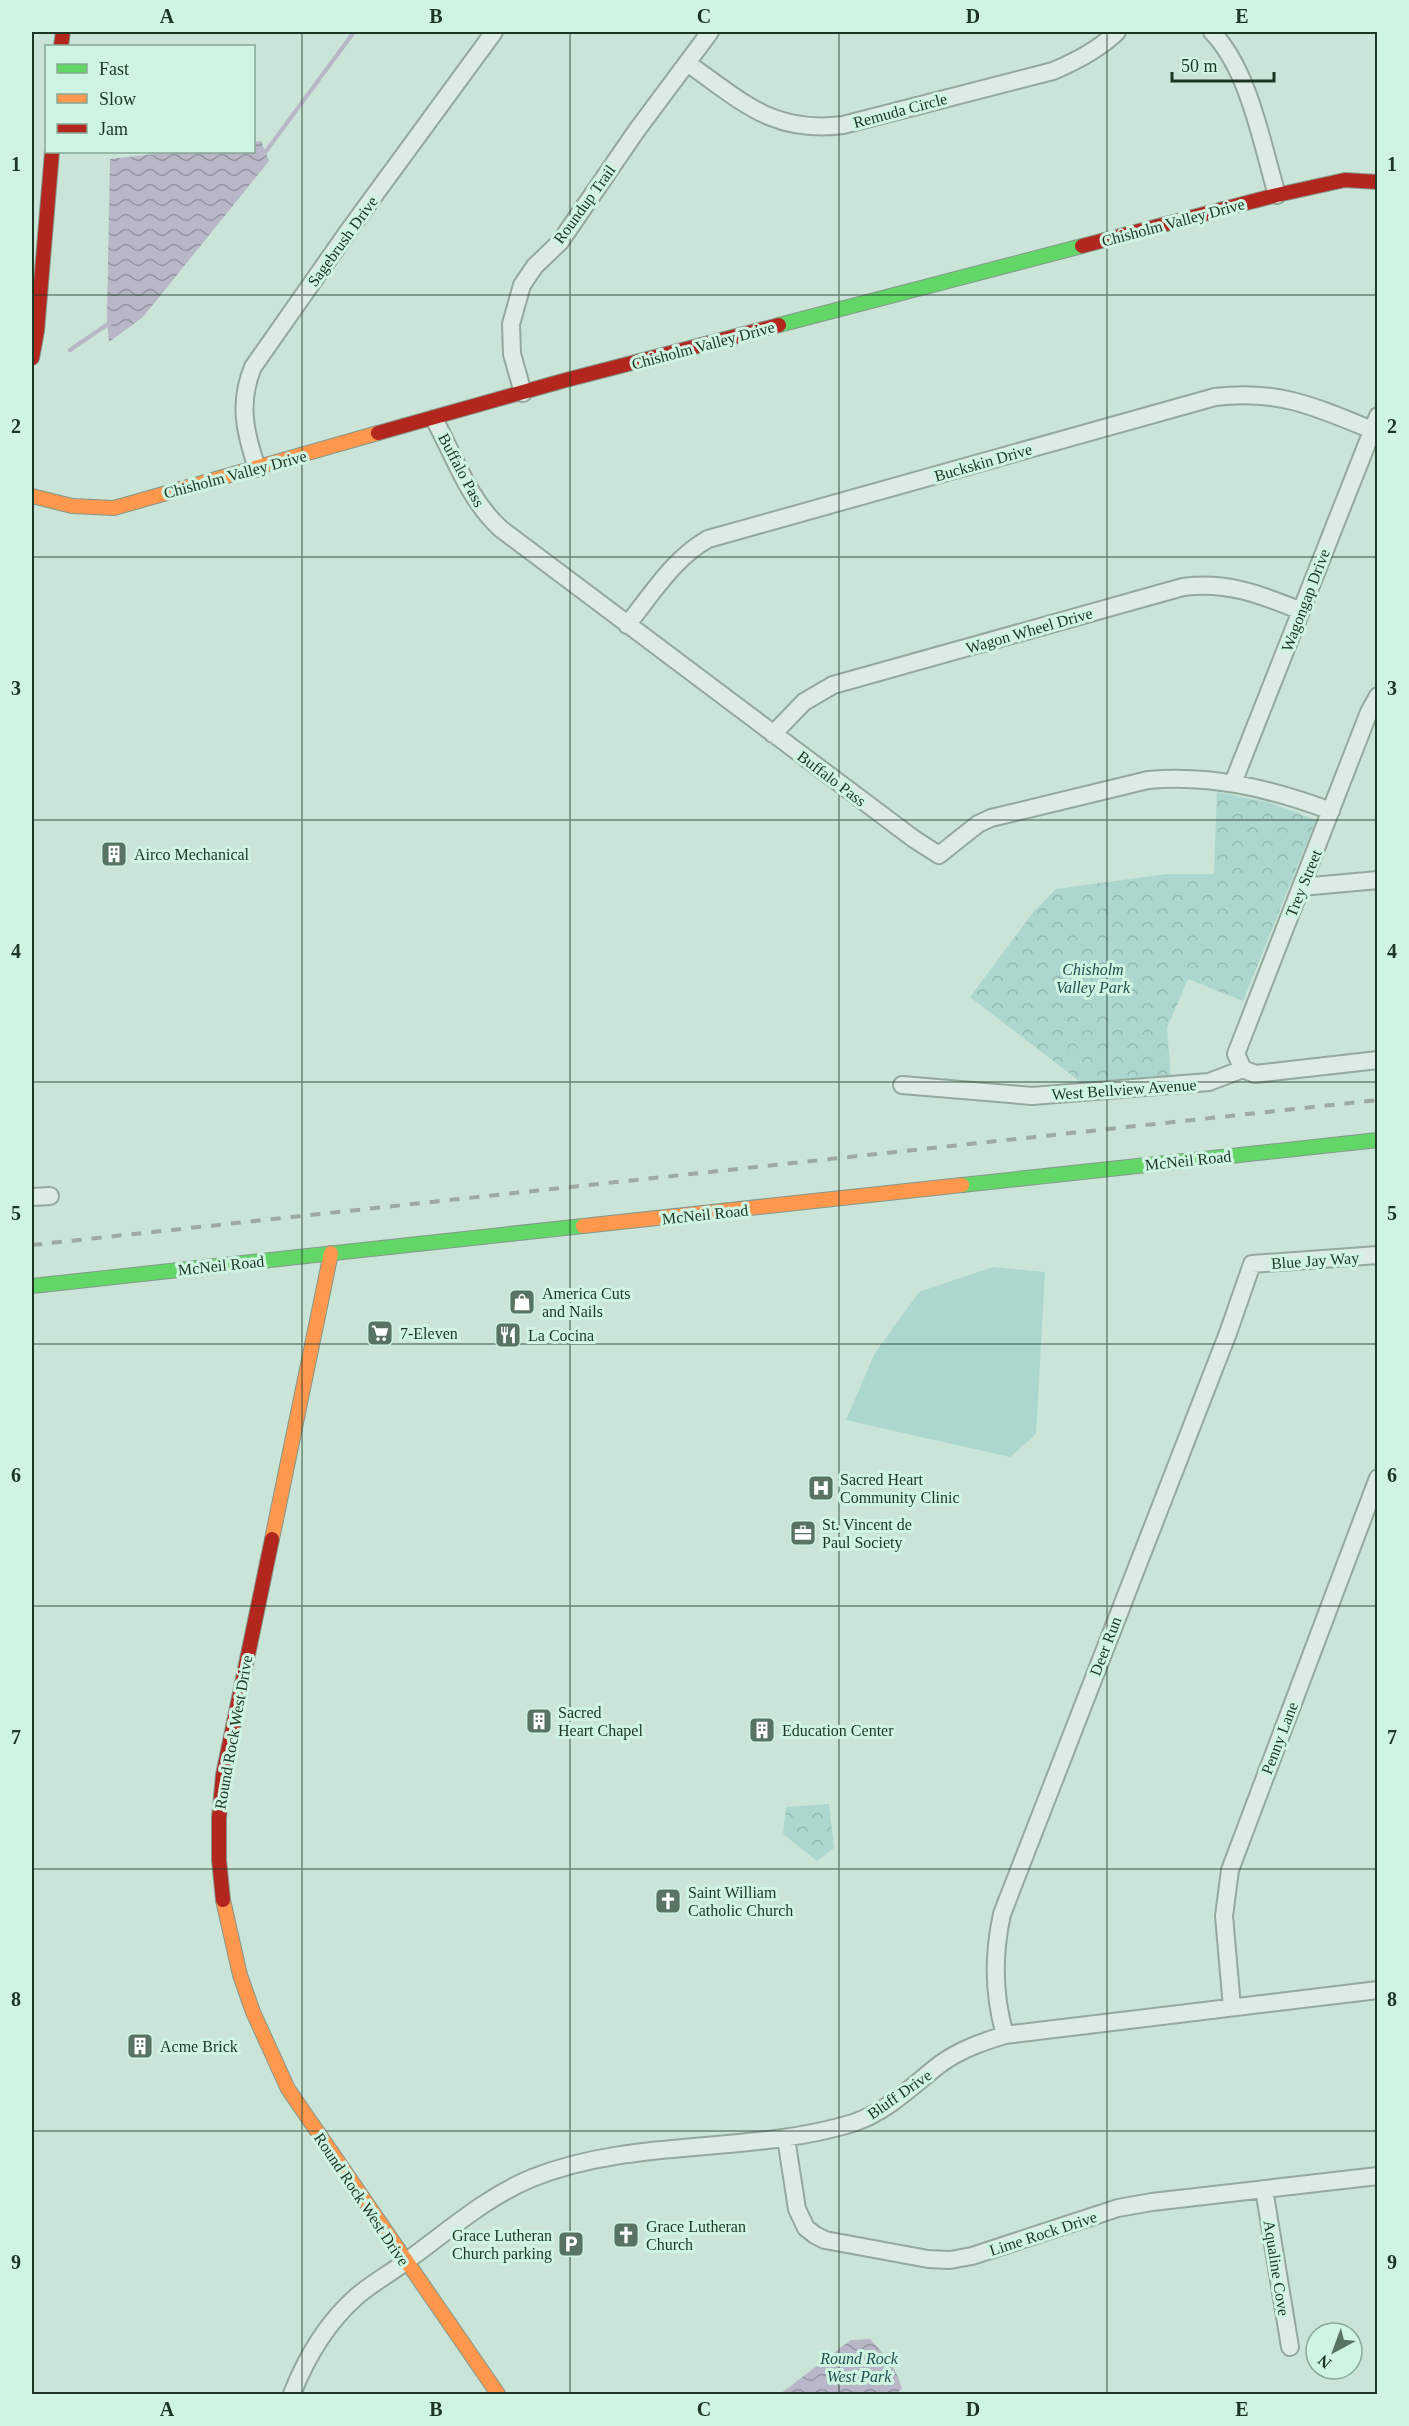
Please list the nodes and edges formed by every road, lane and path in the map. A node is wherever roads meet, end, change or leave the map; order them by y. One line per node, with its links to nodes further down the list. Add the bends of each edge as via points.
1 (494, 32): 13 (street, Sagebrush Drive, via 253,367 243,405 244,425)
2 (710, 32): 5 (street, Roundup Trail)
3 (1117, 32): 5 (street, Remuda Circle, via 1096,50 1053,71 820,128 787,123 756,111)
4 (1212, 32): 8 (street, via 1230,55 1244,83)
5 (687, 63): 10 (street, Roundup Trail, via 560,242 522,285 512,324 512,354)
6 (52, 153): 9 (street)
7 (1377, 182): 8 (street, Chisholm Valley Drive, via 1346,180)
8 (1277, 195): 10 (street, Chisholm Valley Drive)
9 (32, 358)
10 (523, 393): 11 (street, Chisholm Valley Drive)
11 (434, 418): 13 (street, Chisholm Valley Drive); 16 (street, Buffalo Pass, via 479,507 493,522)
12 (1375, 423): 15 (street, Wagongap Drive); 16 (street, Buckskin Drive, via 1275,396 1215,397 708,539 681,558)
13 (257, 468): 14 (street, Chisholm Valley Drive, via 114,508 81,509)
14 (32, 496)
15 (1301, 611): 18 (street, Wagon Wheel Drive, via 1252,591 1183,587 833,685 804,702); 19 (street, Wagongap Drive)
16 (627, 625): 18 (street, Buffalo Pass)
17 (1377, 696): 20 (street, Trey Street)
18 (773, 734): 19 (street, Buffalo Pass, via 939,855 978,824 1021,810 1148,780)
19 (1233, 783): 20 (street, Buffalo Pass)
20 (1331, 811): 22 (street, Trey Street)
21 (1377, 880): 22 (street)
22 (1301, 887): 24 (street, Trey Street, via 1236,1054)
23 (1377, 1060): 24 (street, West Bellview Avenue, via 1255,1074)
24 (1243, 1069): 25 (street, West Bellview Avenue, via 1209,1082 1032,1096)
25 (902, 1085)
26 (1377, 1140): 29 (street, McNeil Road)
27 (51, 1196): 28 (street)
28 (32, 1197)
29 (332, 1253): 32 (street, McNeil Road); 40 (street, Round Rock West Drive, via 225,1763 218,1811 219,1884 233,1957 266,2047 300,2109)
30 (1377, 1255): 31 (street, Blue Jay Way)
31 (1252, 1264): 36 (street, Deer Run, via 1002,1914 995,1983)
32 (32, 1286)
33 (1377, 1478): 35 (street, Penny Lane, via 1230,1870 1224,1916)
34 (1377, 1990): 35 (street, Bluff Drive)
35 (1232, 2007): 36 (street, Bluff Drive)
36 (1005, 2035): 37 (street, Bluff Drive, via 951,2058 874,2114)
37 (786, 2138): 39 (street, Lime Rock Drive, via 797,2210 806,2228 825,2240 928,2259 972,2256 1118,2208); 40 (street, Bluff Drive, via 646,2152 565,2167 492,2198)
38 (1377, 2176): 39 (street, Lime Rock Drive)
39 (1264, 2189): 41 (street, Aqualine Cove)
40 (405, 2262): 42 (street, Bluff Drive, via 342,2310 316,2346); 43 (street, Round Rock West Drive)
41 (1290, 2348)
42 (292, 2394)
43 (498, 2394)

